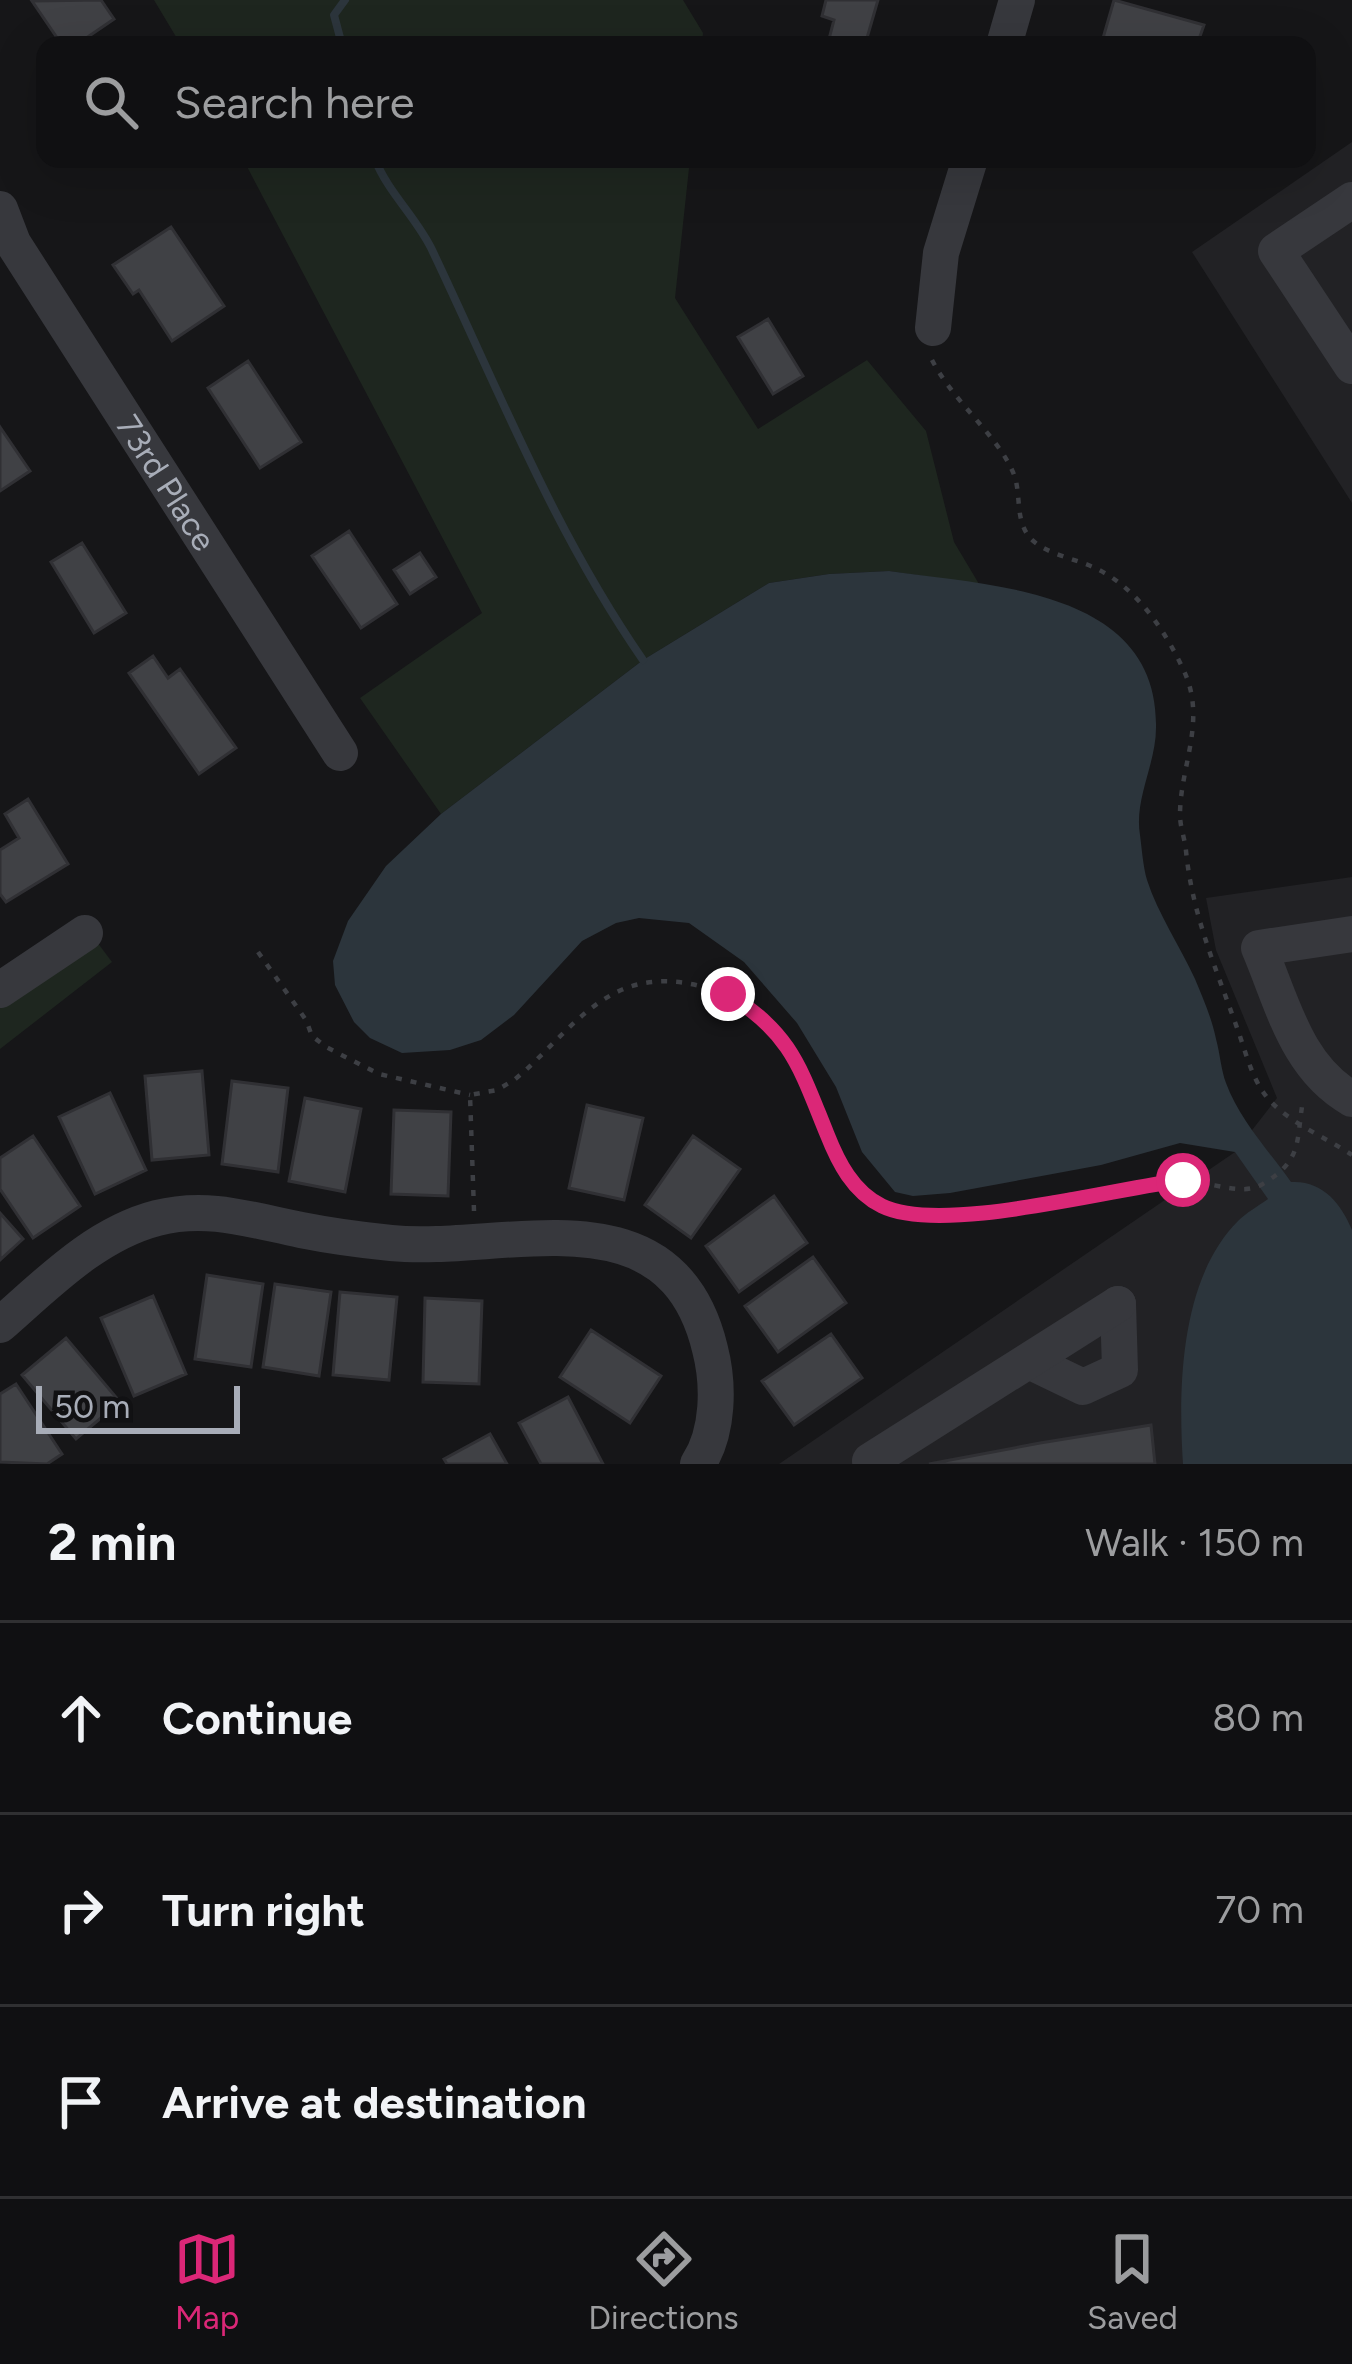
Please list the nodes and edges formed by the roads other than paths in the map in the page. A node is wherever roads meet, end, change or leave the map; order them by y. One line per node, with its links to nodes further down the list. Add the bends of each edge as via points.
1 (1017, 0): 2 (street)
2 (1007, 36)
3 (967, 168): 6 (street, via 941,253)
4 (1352, 200): 7 (street, via 1276,251)
5 (0, 209): 8 (street, 73rd Place, via 13,243)
6 (933, 328)
7 (1352, 366)
8 (340, 753)
9 (85, 933): 11 (street)
10 (1352, 934): 12 (street, via 1259,948 1304,1053 1317,1074)
11 (0, 989)
12 (1352, 1099)
13 (0, 1324): 16 (street, via 105,1240 190,1212 442,1246 564,1236 609,1241 658,1266 704,1324 715,1412)
14 (1029, 1361): 15 (street)
15 (869, 1463)
16 (698, 1464)

